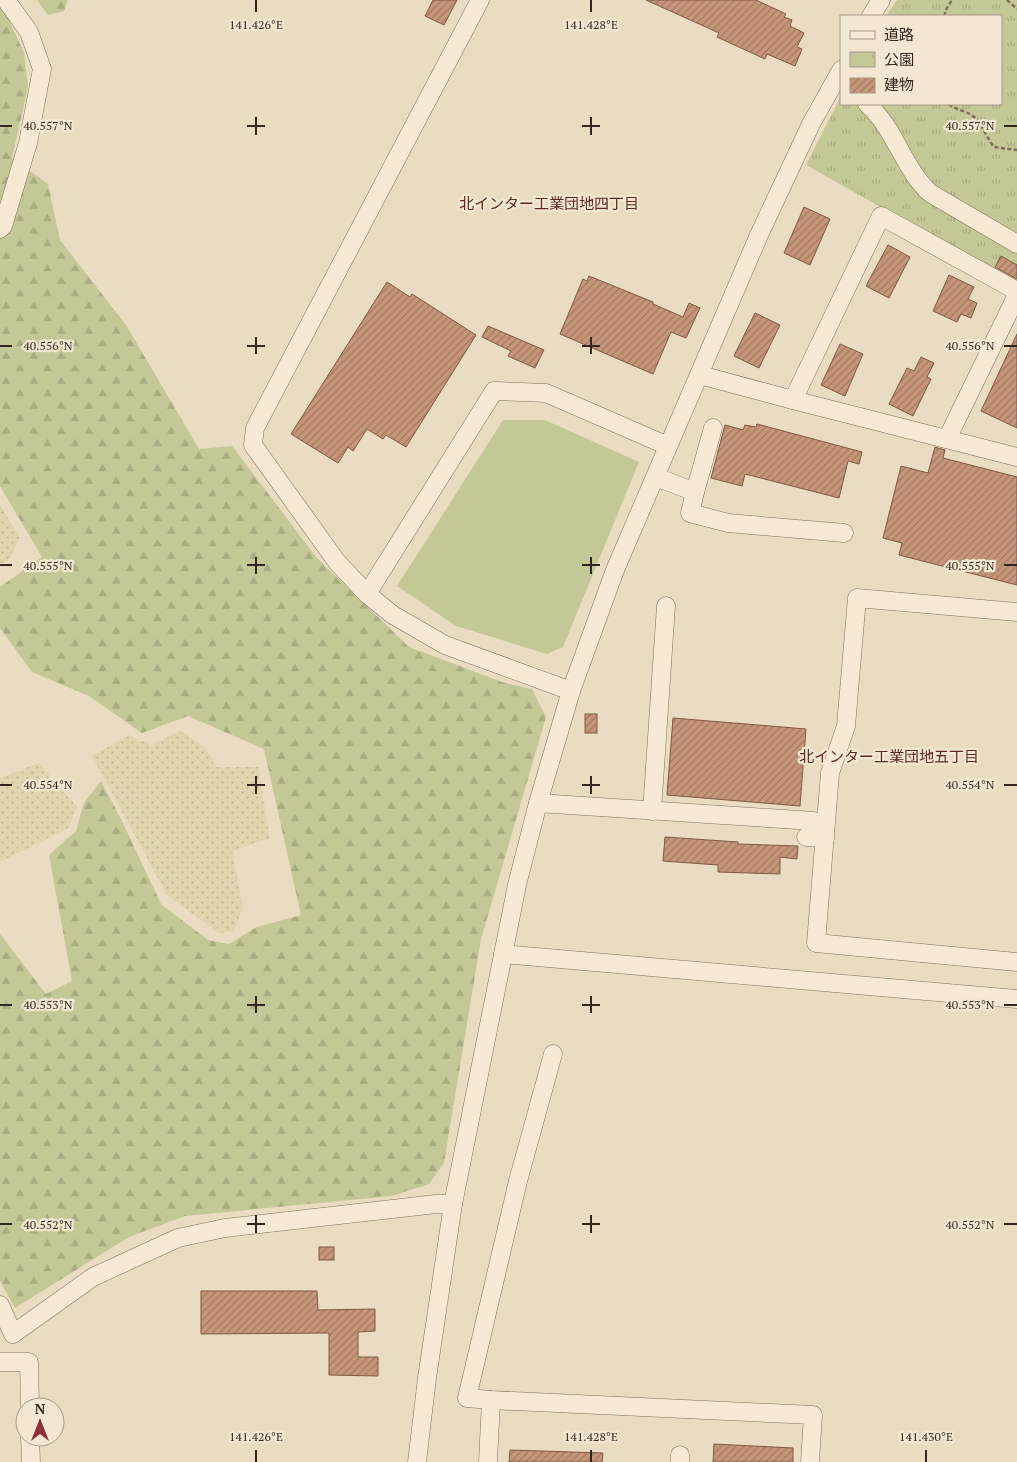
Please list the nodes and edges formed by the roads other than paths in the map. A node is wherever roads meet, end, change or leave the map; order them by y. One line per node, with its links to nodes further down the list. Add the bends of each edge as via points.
1 (6, 0): 5 (street, via 29,32 42,69 28,143)
2 (480, 0): 17 (street, via 256,428 253,444 337,562)
3 (838, 80): 8 (street, via 811,124 759,234)
4 (869, 105): 6 (street, via 878,113 918,182 930,193)
5 (0, 229)
6 (1017, 244)
7 (1017, 293): 9 (street, via 881,216); 11 (street)
8 (700, 375): 9 (street); 12 (street)
9 (793, 400): 11 (street)
10 (713, 428): 15 (street)
11 (947, 439): 13 (street)
12 (668, 446): 14 (street); 17 (street, via 546,393 494,391)
13 (1017, 457)
14 (656, 477): 15 (street); 20 (street, via 615,570)
15 (695, 492): 16 (street, via 690,513 728,523)
16 (844, 533)
17 (367, 594): 20 (street, via 393,615 445,645)
18 (666, 606): 22 (street)
19 (1017, 612): 25 (street, via 857,598 846,726 830,773)
20 (571, 691): 21 (street)
21 (538, 803): 22 (street); 26 (street)
22 (652, 811): 23 (street)
23 (814, 821)
24 (806, 838): 25 (street)
25 (825, 838): 27 (street, via 816,943)
26 (503, 954): 28 (street); 30 (street)
27 (1017, 962)
28 (1017, 999)
29 (552, 1054): 34 (street, via 518,1181 467,1398)
30 (453, 1204): 31 (street, via 235,1227 178,1238 94,1277 13,1334); 37 (street)
31 (0, 1305)
32 (0, 1362): 33 (street, via 29,1362)
33 (30, 1397)
34 (491, 1400): 38 (street); 39 (street, via 813,1415)
35 (30, 1447): 36 (street)
36 (31, 1462)
37 (417, 1462)
38 (488, 1462)
39 (810, 1462)

